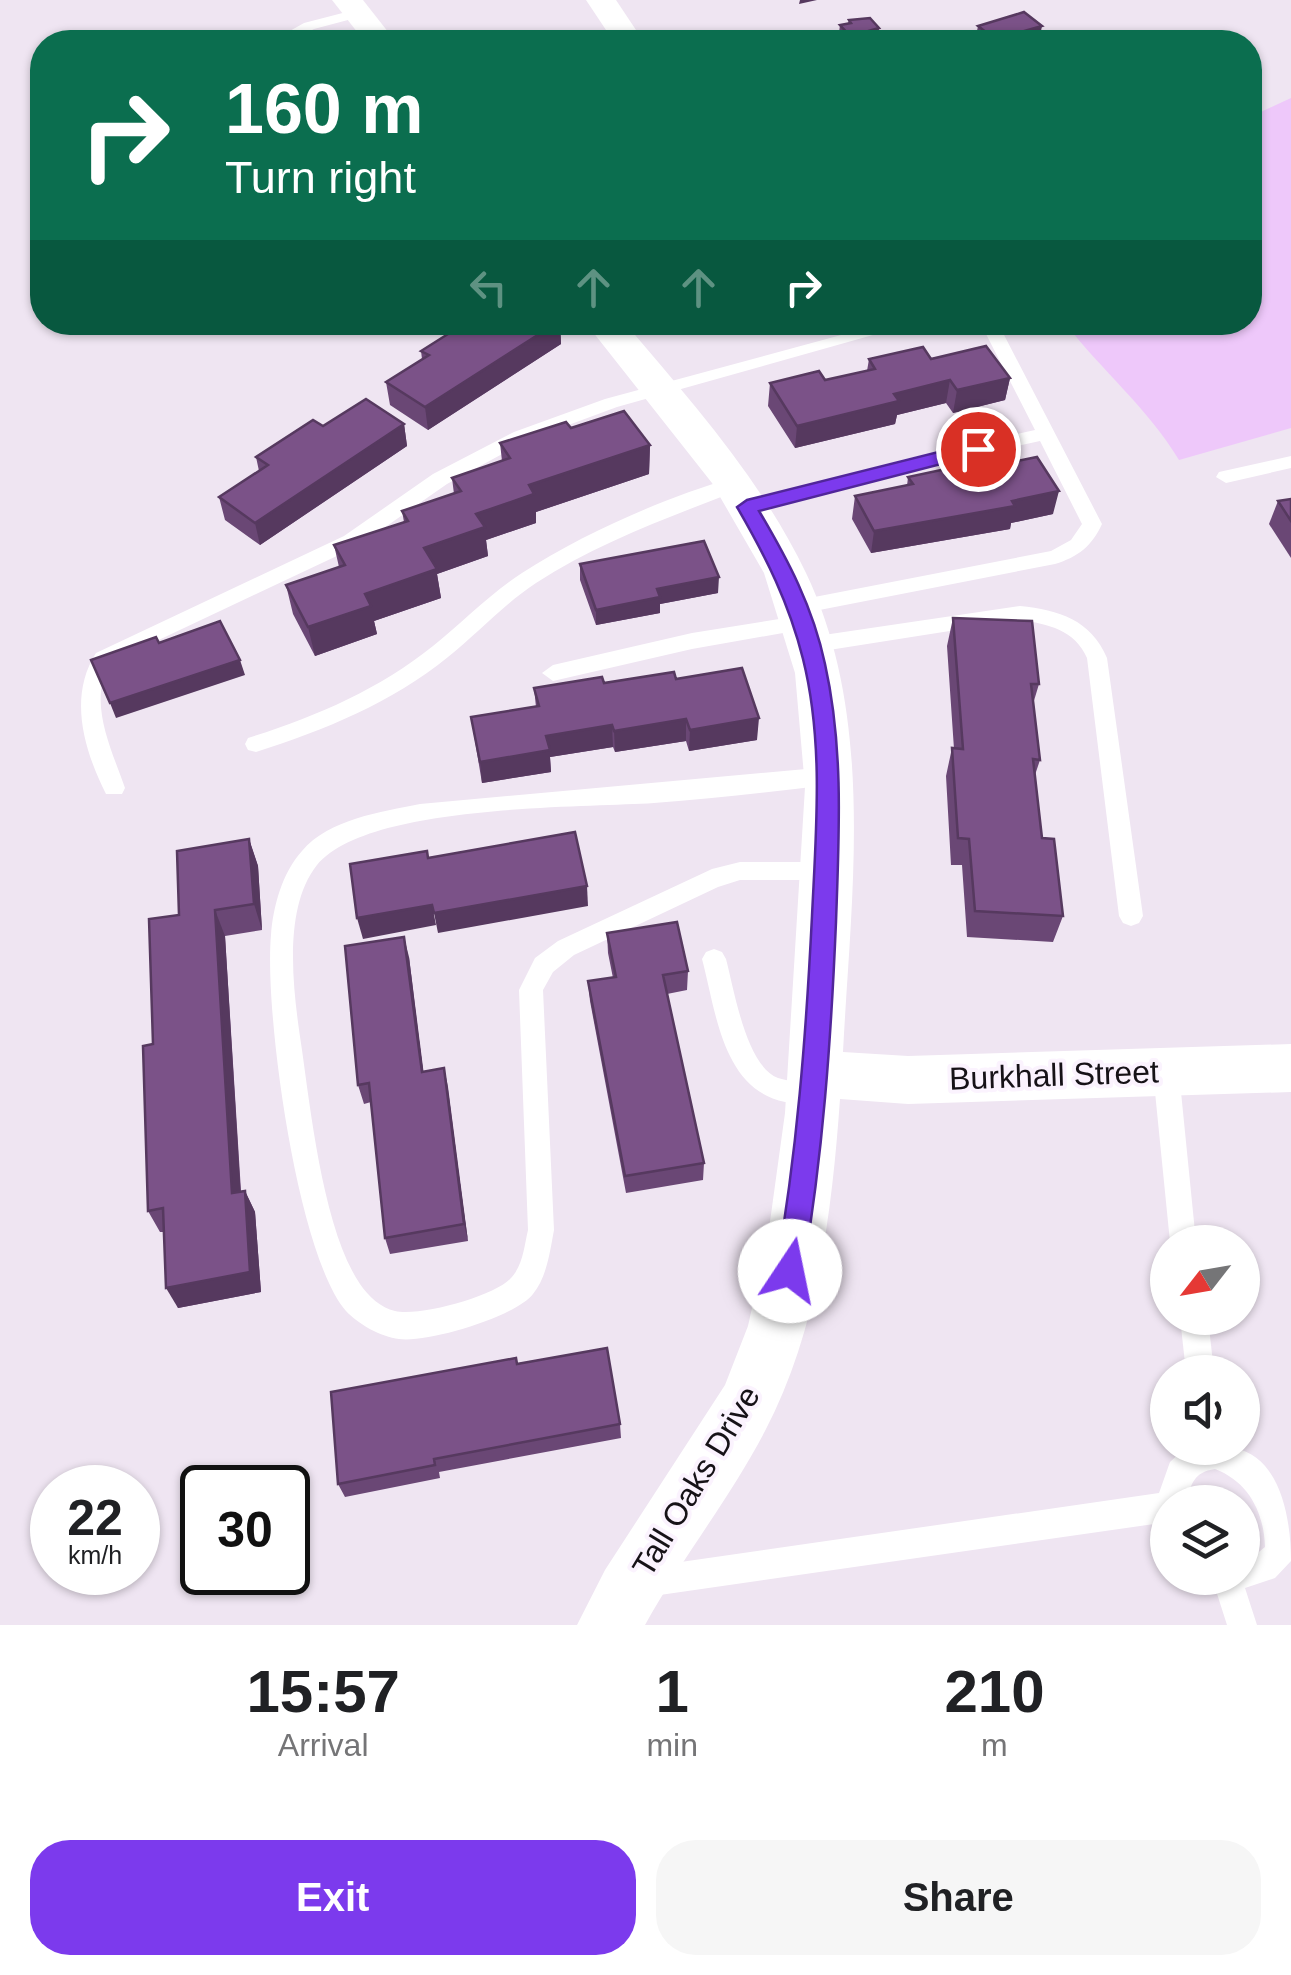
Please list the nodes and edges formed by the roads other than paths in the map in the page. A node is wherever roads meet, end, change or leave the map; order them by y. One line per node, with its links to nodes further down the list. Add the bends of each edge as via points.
1 (600, 0): 5 (street)
2 (353, 6): 3 (lane); 4 (street)
3 (300, 30)
4 (372, 30)
5 (620, 30)
6 (614, 335): 9 (street, Tall Oaks Drive)
7 (863, 335): 9 (lane)
8 (995, 335): 10 (lane)
9 (660, 390): 13 (street, Tall Oaks Drive); 18 (lane, via 481,454 351,541 104,658 90,674 87,694)
10 (1045, 434): 13 (lane); 14 (lane, via 1092,524 1076,547)
11 (1291, 462): 12 (lane)
12 (1226, 477)
13 (739, 496): 14 (street, Tall Oaks Drive, via 777,557); 16 (lane, via 559,560 379,694 304,730)
14 (804, 625): 15 (lane, via 676,644); 17 (street, Tall Oaks Drive); 20 (lane, via 1020,612 1047,615 1083,634 1098,658)
15 (553, 673)
16 (256, 744)
17 (828, 776): 19 (street, Tall Oaks Drive); 19 (lane, via 468,806 378,822 311,854 290,889 280,984 298,1120 345,1292 367,1313 400,1326 494,1306 521,1289 542,1230 532,990 544,965 566,948 712,879 740,871)
18 (114, 788)
19 (826, 871): 24 (street, Tall Oaks Drive)
20 (1131, 916)
21 (714, 960): 24 (lane, via 738,1041 760,1081 773,1088)
22 (1291, 1068): 23 (street, Burkhall Street)
23 (1166, 1072): 24 (street, Burkhall Street); 25 (lane)
24 (816, 1084): 30 (street, Tall Oaks Drive, via 797,1237 764,1368 734,1433)
25 (1181, 1225)
26 (1245, 1465): 28 (lane, via 1284,1516 1277,1557)
27 (1150, 1508): 30 (lane)
28 (1260, 1571)
29 (1232, 1595): 31 (lane)
30 (622, 1604)
31 (1242, 1625)

